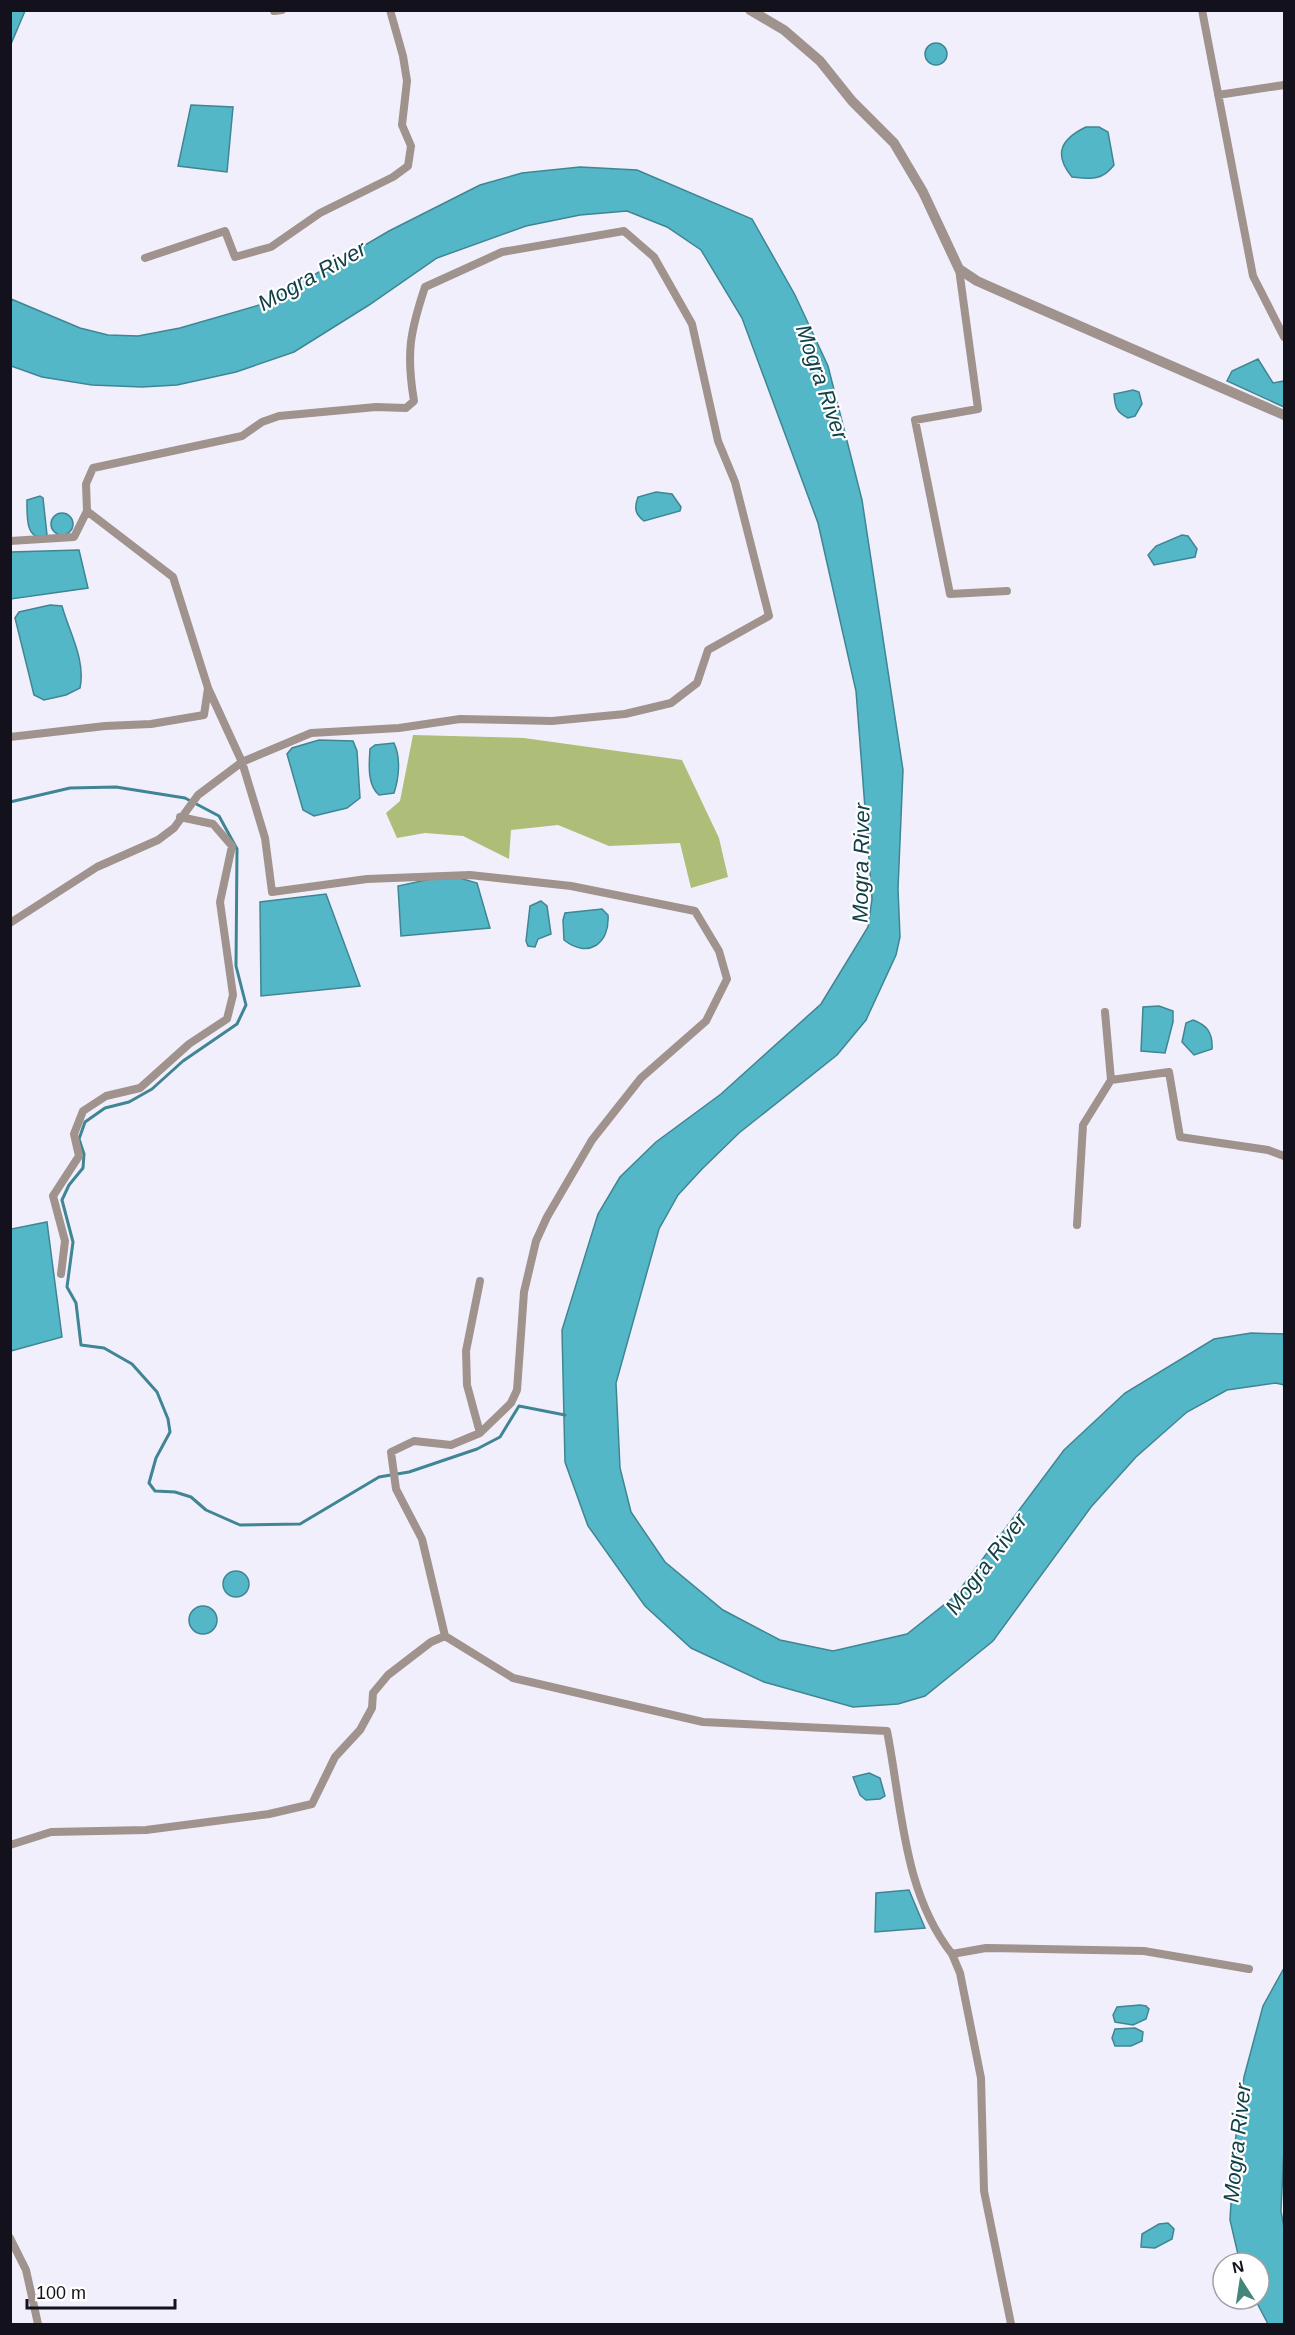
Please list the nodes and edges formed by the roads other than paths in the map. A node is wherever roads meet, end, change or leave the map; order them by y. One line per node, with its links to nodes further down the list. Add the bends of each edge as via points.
1 (390, 10): 6 (street, via 407,81 402,125 411,146 408,166 320,213 272,247 235,257 225,231)
2 (750, 10): 7 (street, via 784,30 820,61 852,101 894,143 923,192)
3 (1202, 10): 5 (street)
4 (1284, 85): 5 (street)
5 (1218, 95): 8 (street, via 1253,276)
6 (145, 258)
7 (959, 269): 9 (street, via 1011,296); 12 (street, via 978,409 915,420 950,594)
8 (1284, 337)
9 (1284, 415)
10 (87, 511): 11 (street, via 74,537); 13 (street, via 173,577); 15 (street, via 86,484 93,468 242,436 279,416 406,408 414,400 409,368 411,332 425,286 492,256 568,238 624,231 654,257 692,324 718,441 735,482 769,616 708,650 697,683 671,703 625,714 552,721 460,719 399,728 311,733)
11 (10, 542)
12 (1007, 591)
13 (208, 688): 14 (street, via 204,715); 15 (street)
14 (10, 737)
15 (242, 762): 16 (street, via 198,795); 24 (street, via 265,838 272,892 426,874 571,886 695,911 719,951 727,979 706,1021 641,1078 592,1140 547,1216 536,1241 524,1292 517,1390 511,1403)
16 (180, 817): 17 (street, via 174,828 158,840 97,867); 22 (street, via 213,824 232,846 220,902 233,995 227,1019 189,1044 140,1088 106,1096 82,1112 74,1134 79,1156 53,1196 65,1241)
17 (10, 923)
18 (1105, 1012): 19 (street)
19 (1112, 1080): 20 (street, via 1169,1072 1180,1137 1268,1150); 21 (street, via 1083,1125)
20 (1284, 1156)
21 (1077, 1225)
22 (61, 1274)
23 (480, 1281): 24 (street, via 466,1352 467,1385)
24 (480, 1433): 25 (street, via 451,1445 414,1442 391,1452 396,1489 422,1539)
25 (445, 1636): 26 (street, via 388,1675 373,1693 372,1707 360,1730 335,1757 312,1804 268,1814 146,1830 51,1832); 27 (street, via 513,1678 703,1722 887,1731 912,1880 938,1937)
26 (10, 1845)
27 (952, 1954): 28 (street, via 986,1948 1144,1951); 31 (street, via 960,1974 981,2078 984,2191)
28 (1249, 1969)
29 (10, 2238): 30 (street, via 26,2270)
30 (38, 2325)
31 (1011, 2325)

